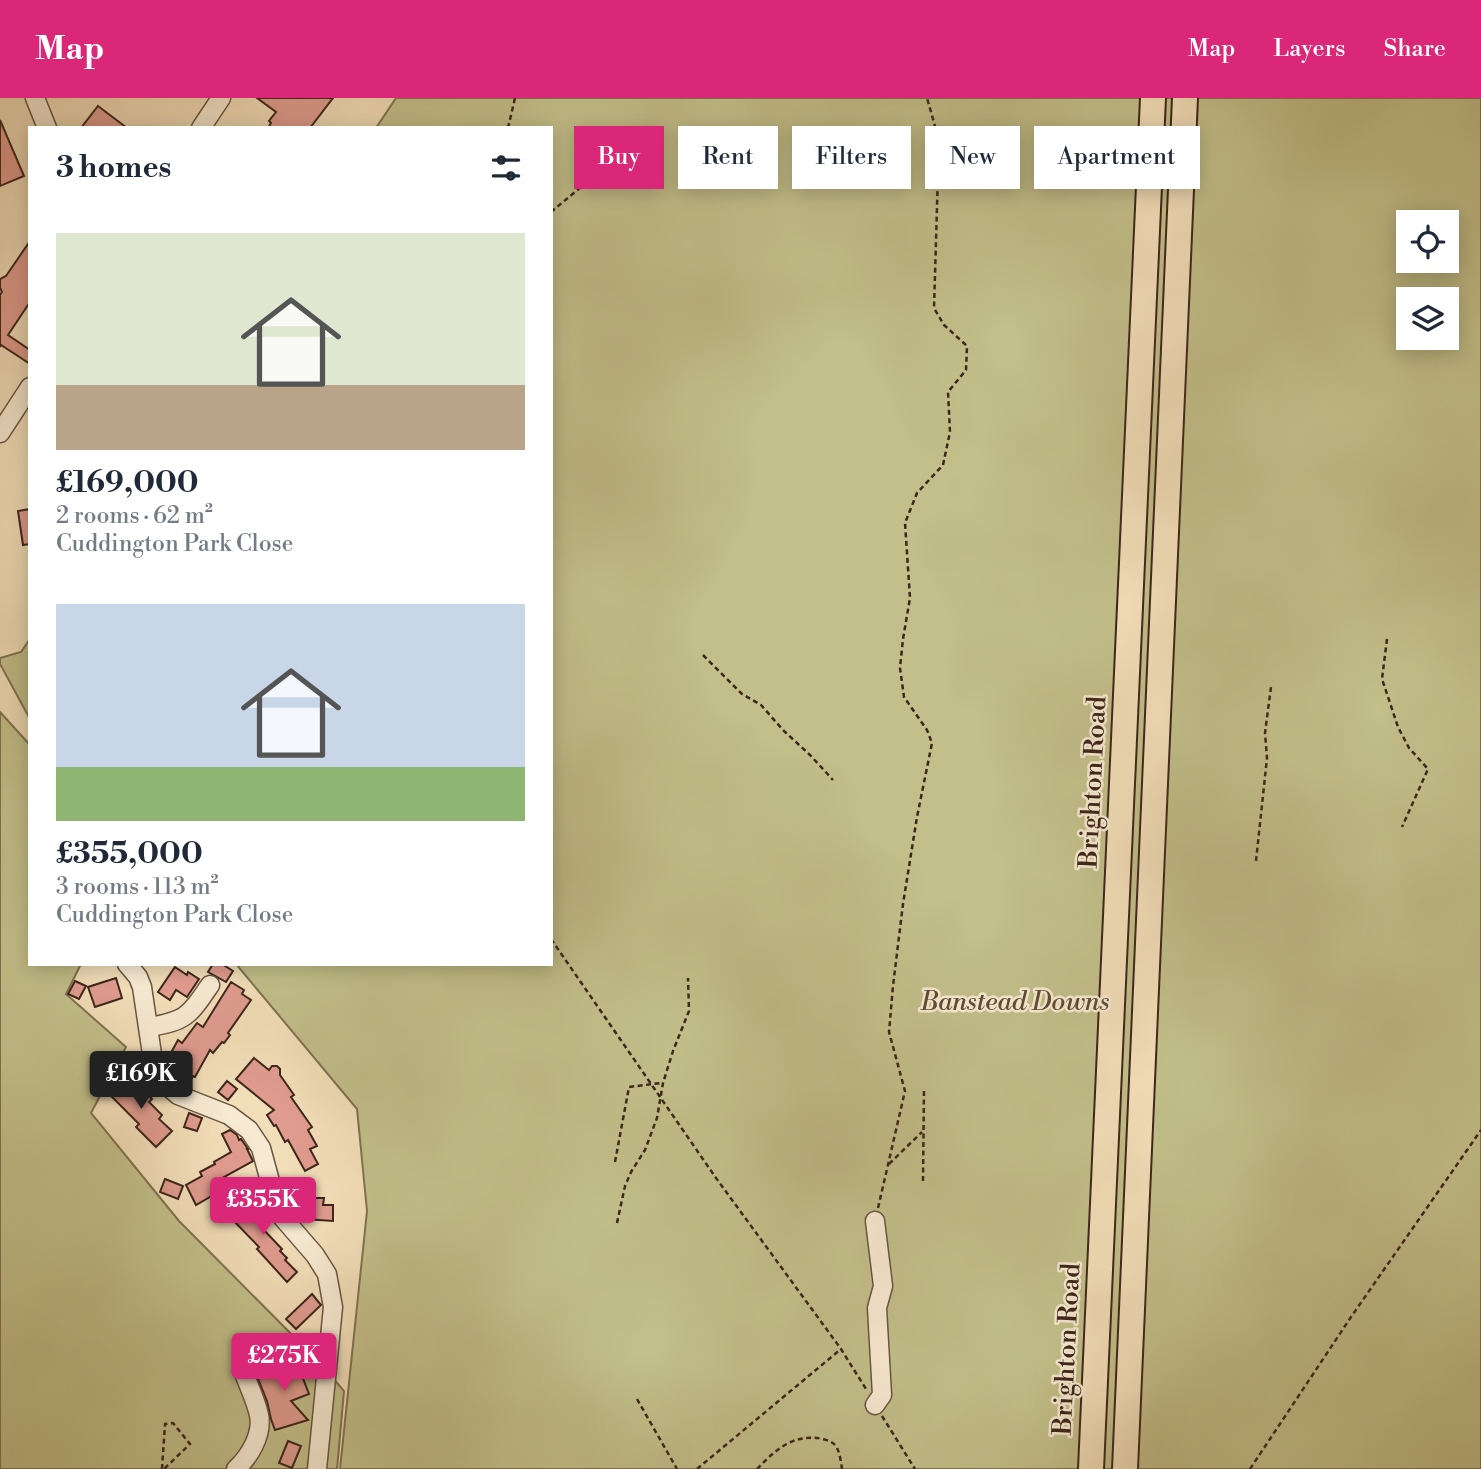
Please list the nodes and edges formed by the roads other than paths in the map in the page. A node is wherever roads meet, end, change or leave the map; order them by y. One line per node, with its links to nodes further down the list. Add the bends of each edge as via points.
1 (35, 98): 5 (street)
2 (221, 98): 6 (street)
3 (1153, 98): 17 (highway, Brighton Road)
4 (1185, 98): 18 (highway)
5 (46, 126)
6 (202, 126)
7 (28, 390): 8 (street)
8 (0, 433)
9 (129, 966): 11 (street, via 138,977)
10 (210, 985): 11 (street, via 180,1020)
11 (149, 1027): 16 (street, via 153,1061 171,1089 229,1115 249,1130 261,1148 283,1218 327,1274 333,1307)
12 (875, 1221): 14 (street, via 883,1286 877,1308 882,1395)
13 (244, 1373): 15 (street, via 259,1428 249,1454)
14 (875, 1405)
15 (236, 1469)
16 (317, 1469)
17 (1091, 1469)
18 (1125, 1469)

